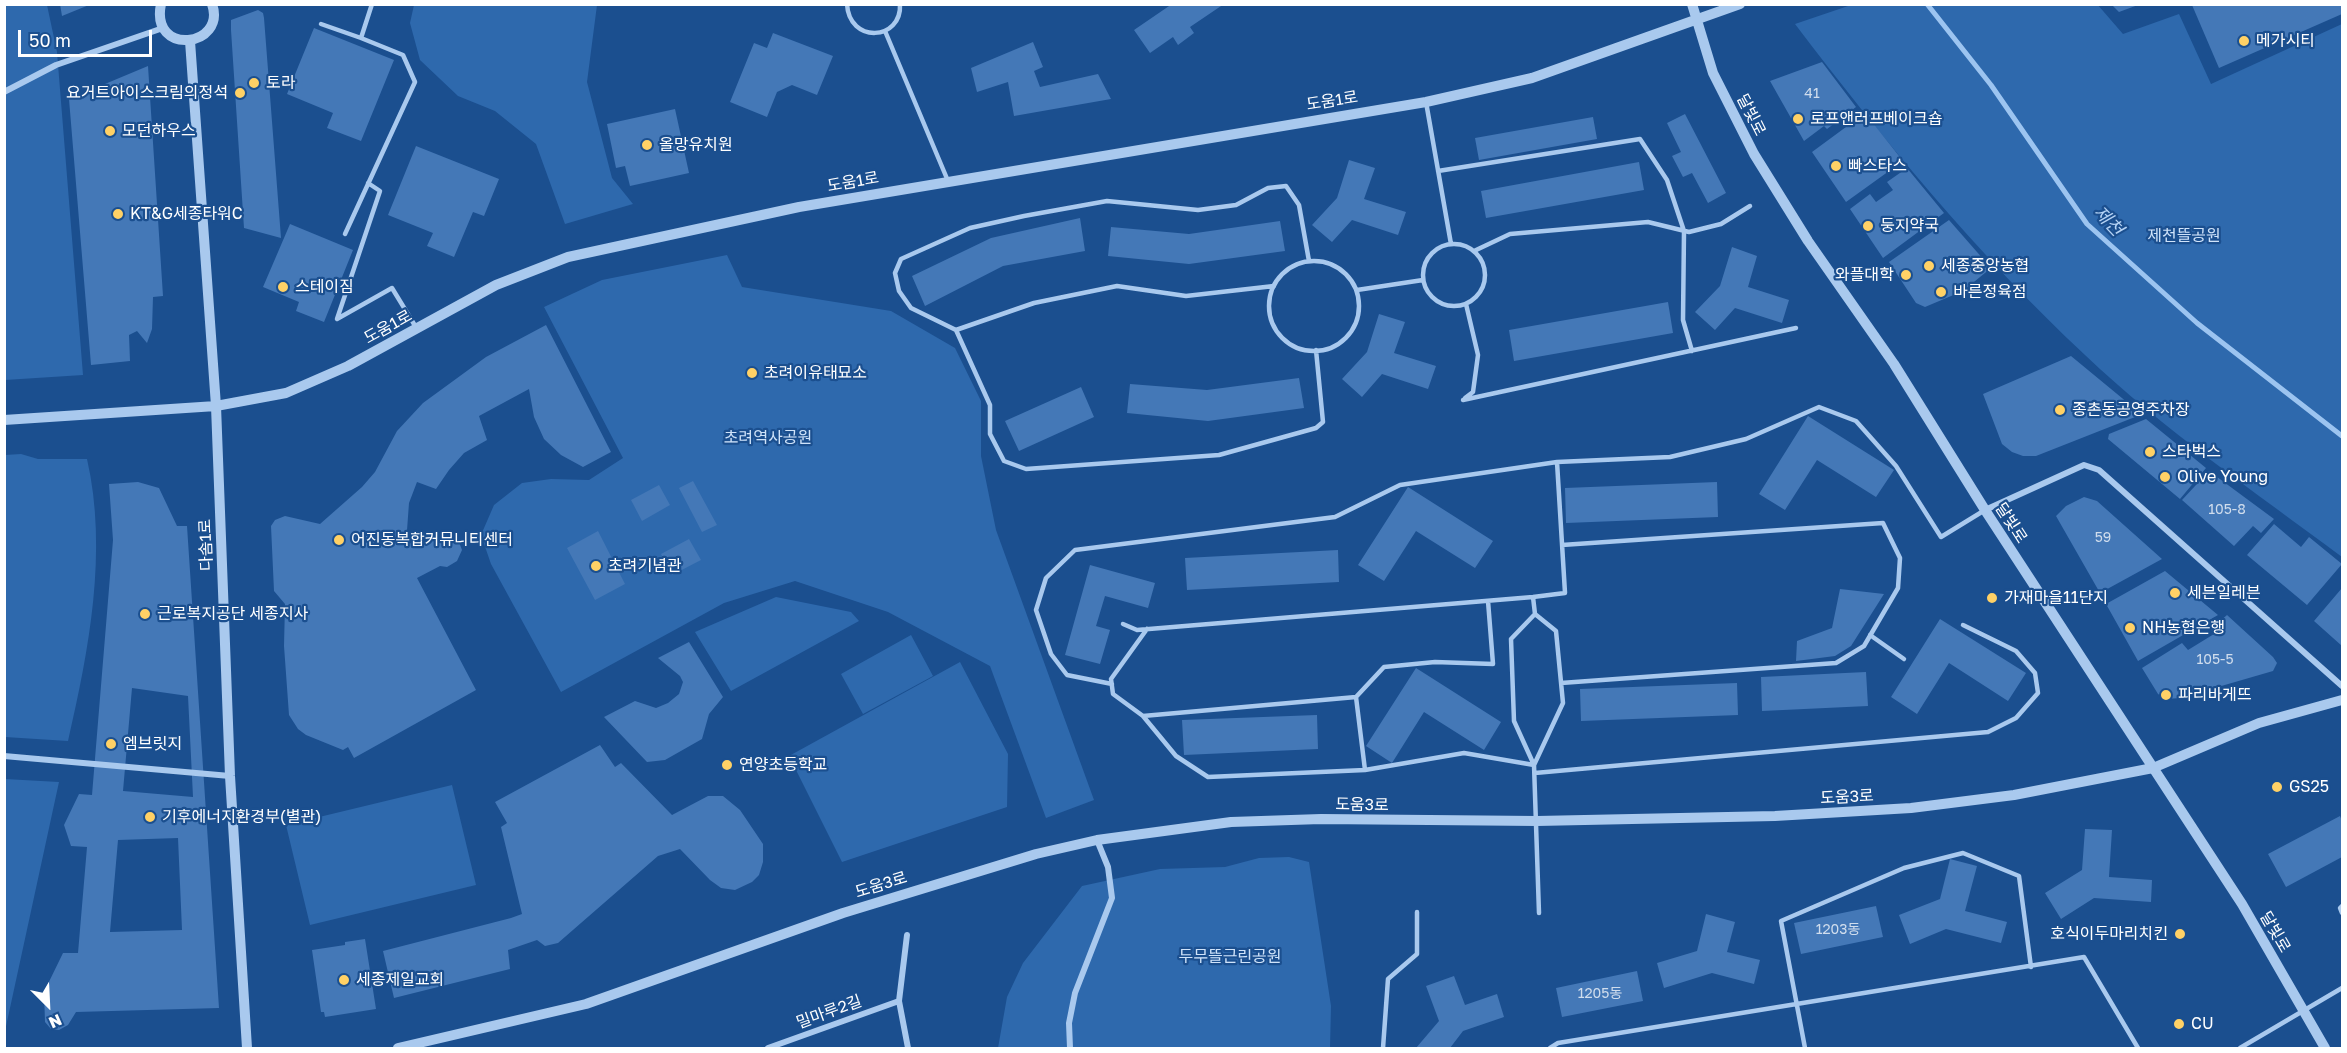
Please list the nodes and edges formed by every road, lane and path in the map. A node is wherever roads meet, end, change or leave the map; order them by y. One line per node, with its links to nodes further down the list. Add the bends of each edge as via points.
1 (161, 4): 10 (street)
2 (212, 4): 13 (street, via 211,26)
3 (372, 4): 12 (lane)
4 (848, 4): 11 (lane, via 856,27 872,33)
5 (900, 4): 11 (lane, via 898,17)
6 (1692, 4): 8 (street, 달빛로)
7 (1740, 4): 8 (street, 도움1로)
8 (1696, 20): 15 (street, 도움1로, via 1532,78); 37 (street, 달빛로, via 1713,74 1754,154 1808,241 1894,364)
9 (321, 24): 12 (lane)
10 (163, 28): 13 (street, via 172,37); 14 (street, via 56,65)
11 (885, 31): 17 (lane)
12 (361, 38): 18 (lane, via 403,55 415,81)
13 (190, 41): 34 (street, 다솜1로)
14 (4, 92)
15 (1425, 102): 16 (lane); 17 (street, 도움1로)
16 (1438, 171): 20 (lane, via 1640,139 1667,180); 22 (lane)
17 (948, 181): 29 (street, 도움1로, via 799,207 568,257 496,285)
18 (368, 183): 21 (lane); 29 (lane, via 380,191 337,319 392,288)
19 (1750, 206): 20 (lane, via 1721,224)
20 (1684, 231): 23 (lane, via 1648,222 1510,234); 33 (lane, via 1683,320)
21 (345, 234)
22 (1450, 244): 23 (lane, via 1461,244); 25 (lane, via 1426,260)
23 (1474, 251): 28 (lane, via 1484,265 1484,286)
24 (1309, 261): 26 (lane, via 1294,265); 27 (lane, via 1338,267); 31 (lane, via 1299,205 1286,186 1268,188 1236,205 1198,210 1107,201 1024,216 970,228 901,259 896,273 899,291 911,308)
25 (1423, 280): 27 (lane); 28 (lane, via 1440,303)
26 (1274, 286): 31 (lane, via 1186,296 1118,286 1034,303); 32 (lane, via 1270,315 1275,328 1297,347)
27 (1357, 290): 32 (lane, via 1359,312 1351,332 1340,343)
28 (1466, 304): 33 (lane, via 1479,355 1473,392 1463,399)
29 (417, 328): 34 (street, 도움1로, via 348,366 286,393)
30 (1796, 328): 33 (lane)
31 (956, 330): 32 (lane, via 990,405 990,434 1005,461 1026,469 1219,455 1316,428 1323,422)
32 (1316, 350)
33 (1692, 351)
34 (216, 406): 35 (street, 도움1로); 58 (street, 다솜1로)
35 (4, 420)
36 (1557, 462): 37 (lane, via 1670,457 1746,439 1819,407 1856,421 1896,466 1941,537); 38 (lane); 48 (lane, via 1400,484 1335,517 1075,550 1046,578 1036,610 1051,654 1067,675)
37 (1985, 510): 49 (street, via 2084,465 2099,470); 55 (street, 달빛로)
38 (1562, 545): 39 (lane, via 1565,593); 45 (lane, via 1883,523 1900,558 1898,588)
39 (1533, 597): 40 (lane); 41 (lane)
40 (1488, 601): 44 (lane); 50 (lane, via 1493,664 1435,662 1384,667)
41 (1535, 614): 47 (lane, via 1556,631); 54 (lane, via 1511,639 1514,721)
42 (1123, 624): 44 (lane, via 1137,630)
43 (1963, 625): 57 (lane, via 2016,651 2035,673 2037,693 2016,718 1988,732)
44 (1147, 629): 48 (lane, via 1111,679)
45 (1870, 635): 46 (lane); 47 (lane, via 1864,646 1836,663)
46 (1904, 659)
47 (1561, 683): 54 (lane, via 1563,703)
48 (1112, 684): 52 (lane, via 1113,694)
49 (2343, 686)
50 (1356, 697): 52 (lane); 56 (lane)
51 (2343, 700): 55 (street, 도움3로, via 2259,723)
52 (1143, 716): 56 (lane, via 1176,756 1208,777)
53 (4, 756): 58 (street)
54 (1534, 765): 56 (lane, via 1464,753); 57 (lane)
55 (2153, 768): 59 (street, 도움3로, via 2014,795 1911,808 1775,816); 70 (street, 달빛로, via 2242,904)
56 (1365, 770)
57 (1535, 773): 59 (lane)
58 (230, 776): 71 (street, 다솜1로)
59 (1537, 821): 60 (street, 도움3로, via 1231,822); 63 (lane)
60 (1097, 840): 73 (street, 도움3로, via 1036,854 843,912 586,1004); 76 (street, via 1108,867 1112,898 1075,993 1069,1023)
61 (2343, 906): 64 (lane)
62 (1417, 912): 77 (lane, via 1417,954 1388,979)
63 (1539, 913)
64 (2343, 913)
65 (907, 935): 68 (street)
66 (2031, 967): 69 (lane); 69 (lane, via 2019,876 1963,853 1904,868 1781,921); 80 (lane, via 2084,957)
67 (2343, 988): 70 (lane)
68 (899, 1001): 74 (street, 밀마루2길); 75 (street)
69 (1797, 1005): 78 (lane, via 1558,1043); 79 (lane)
70 (2303, 1010): 81 (lane); 82 (street, 달빛로)
71 (247, 1048)
72 (398, 1048): 73 (street, 도움3로)
73 (410, 1048)
74 (768, 1048)
75 (908, 1048)
76 (1070, 1048)
77 (1383, 1048)
78 (1550, 1048)
79 (1805, 1048)
80 (2138, 1048)
81 (2240, 1048)
82 (2325, 1048)

